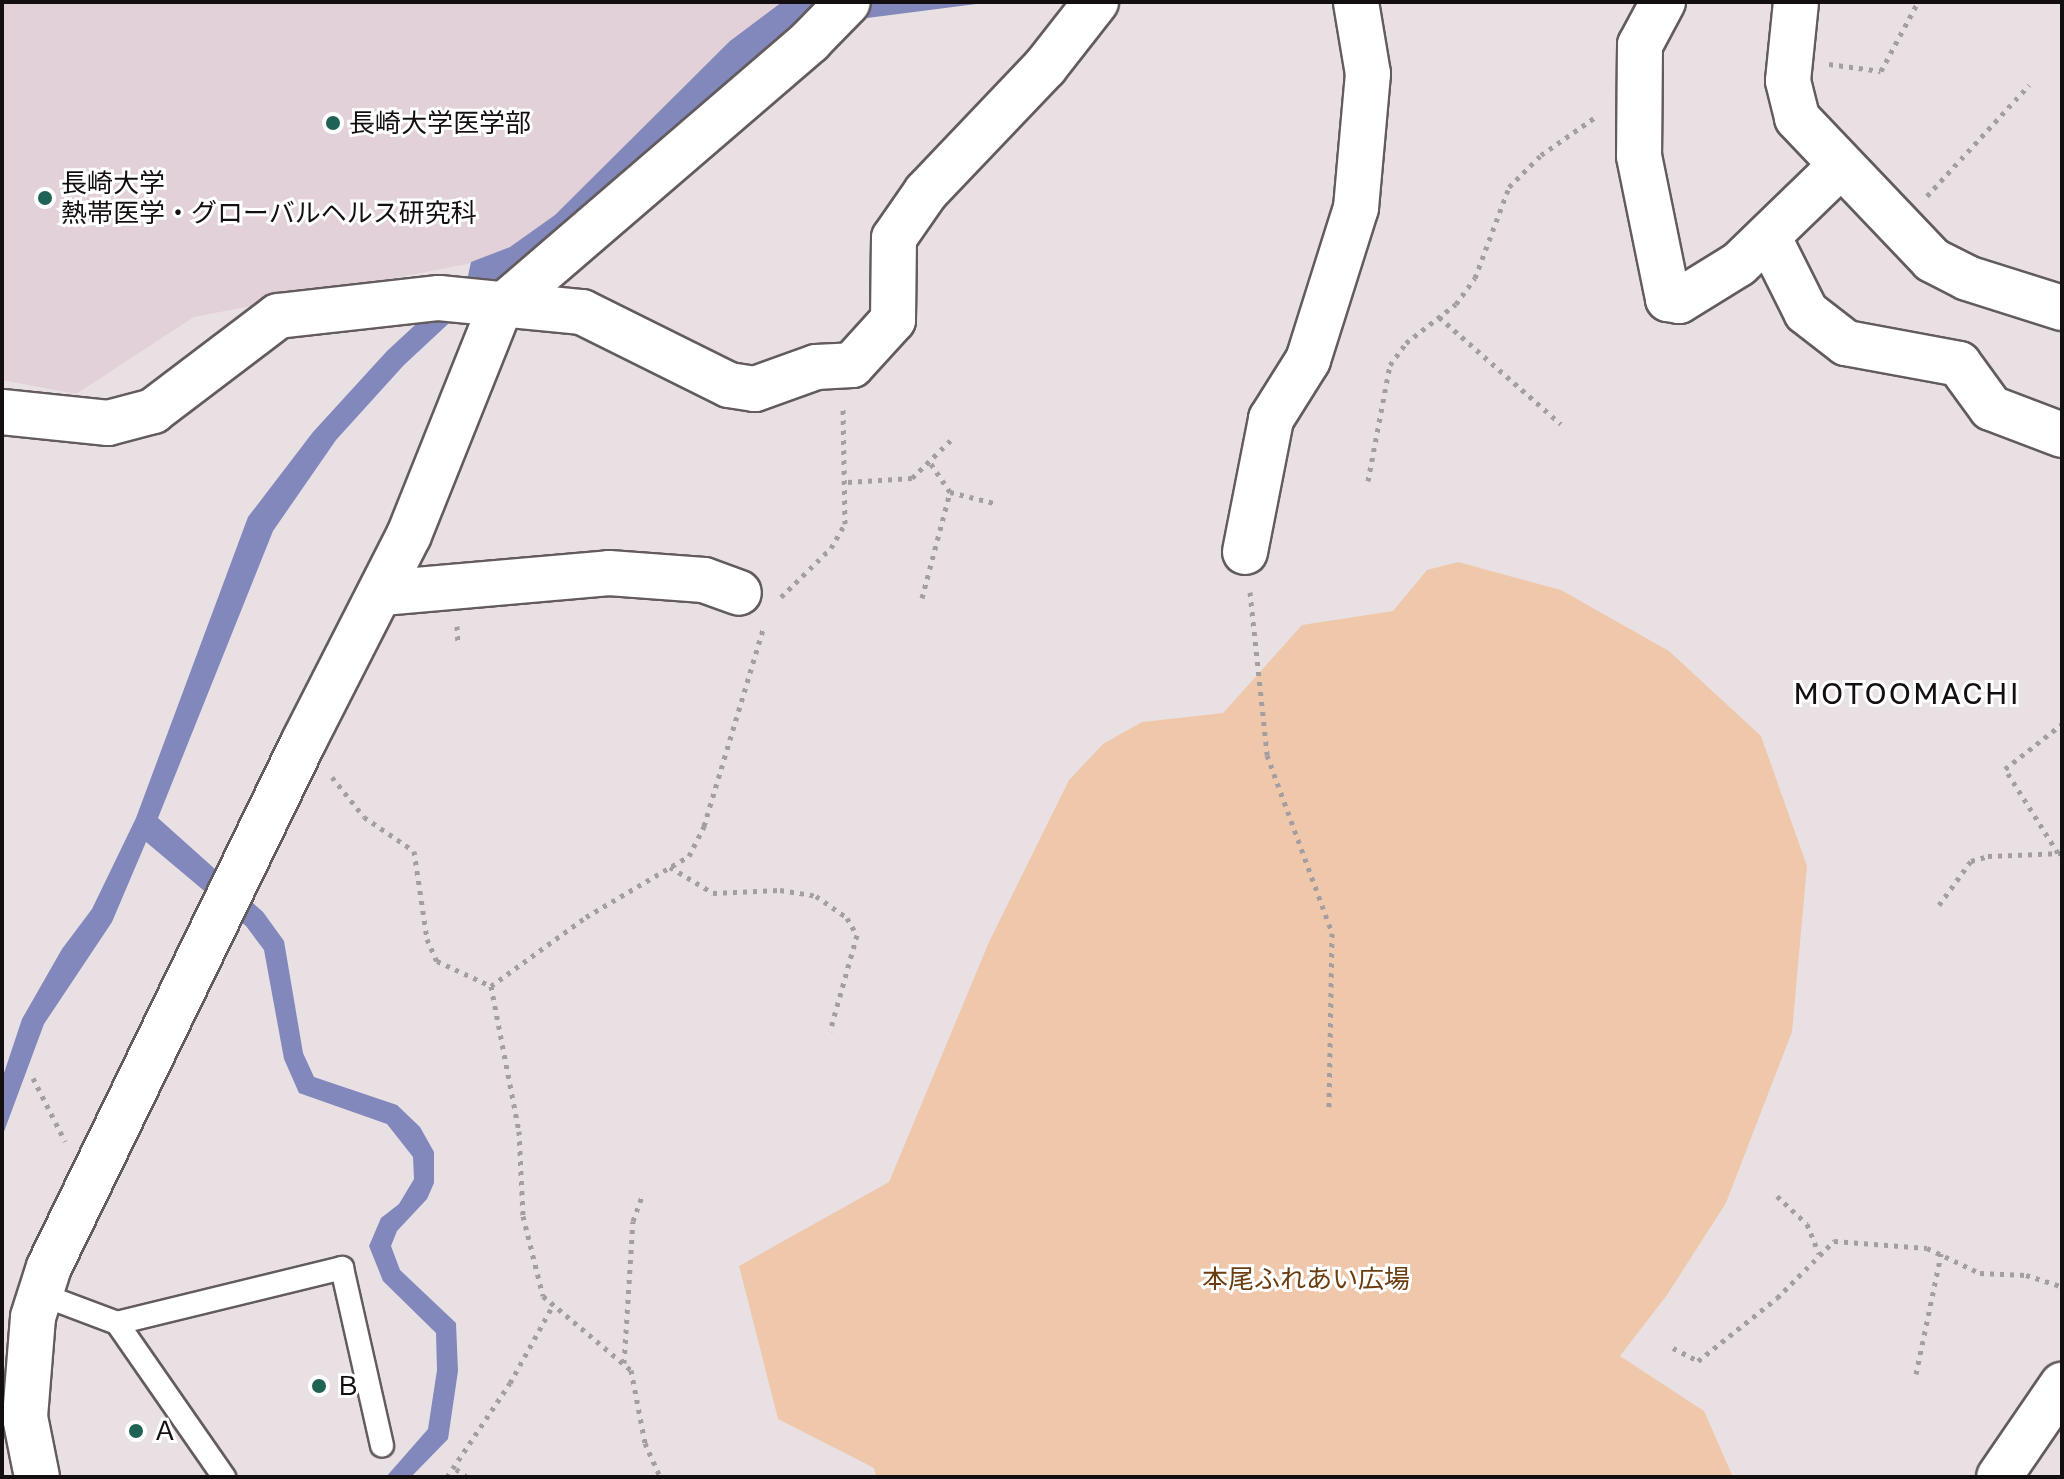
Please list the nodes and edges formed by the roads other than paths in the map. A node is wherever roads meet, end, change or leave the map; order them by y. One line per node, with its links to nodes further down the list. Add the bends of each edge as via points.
1 (848, 2): 8 (street, via 810,41)
2 (1096, 2): 8 (street, via 1045,67 926,192 894,238 893,320 852,365 816,367 755,389 729,385 582,312)
3 (1356, 2): 12 (street, via 1368,74 1356,208 1308,360 1271,419)
4 (1663, 2): 7 (street, via 1640,45 1638,97 1639,156 1668,299 1679,301)
5 (1796, 2): 6 (street, via 1788,81 1797,118)
6 (1841, 165): 7 (street); 9 (street, via 1932,260 1967,278)
7 (1769, 238): 11 (street, via 1806,312 1846,343 1959,364 1991,408)
8 (471, 303): 10 (street, via 278,316 153,411 108,423); 13 (street, via 443,458)
9 (2062, 308)
10 (2, 412)
11 (2062, 435)
12 (1245, 552)
13 (382, 593): 14 (street, via 609,573 704,580); 15 (street, via 304,741)
14 (762, 603)
15 (40, 1294): 16 (lane); 19 (street, via 33,1317 25,1417)
16 (117, 1323): 18 (lane, via 342,1268); 20 (lane)
17 (2062, 1385): 21 (street)
18 (382, 1446)
19 (37, 1477)
20 (224, 1477)
21 (1999, 1477)

